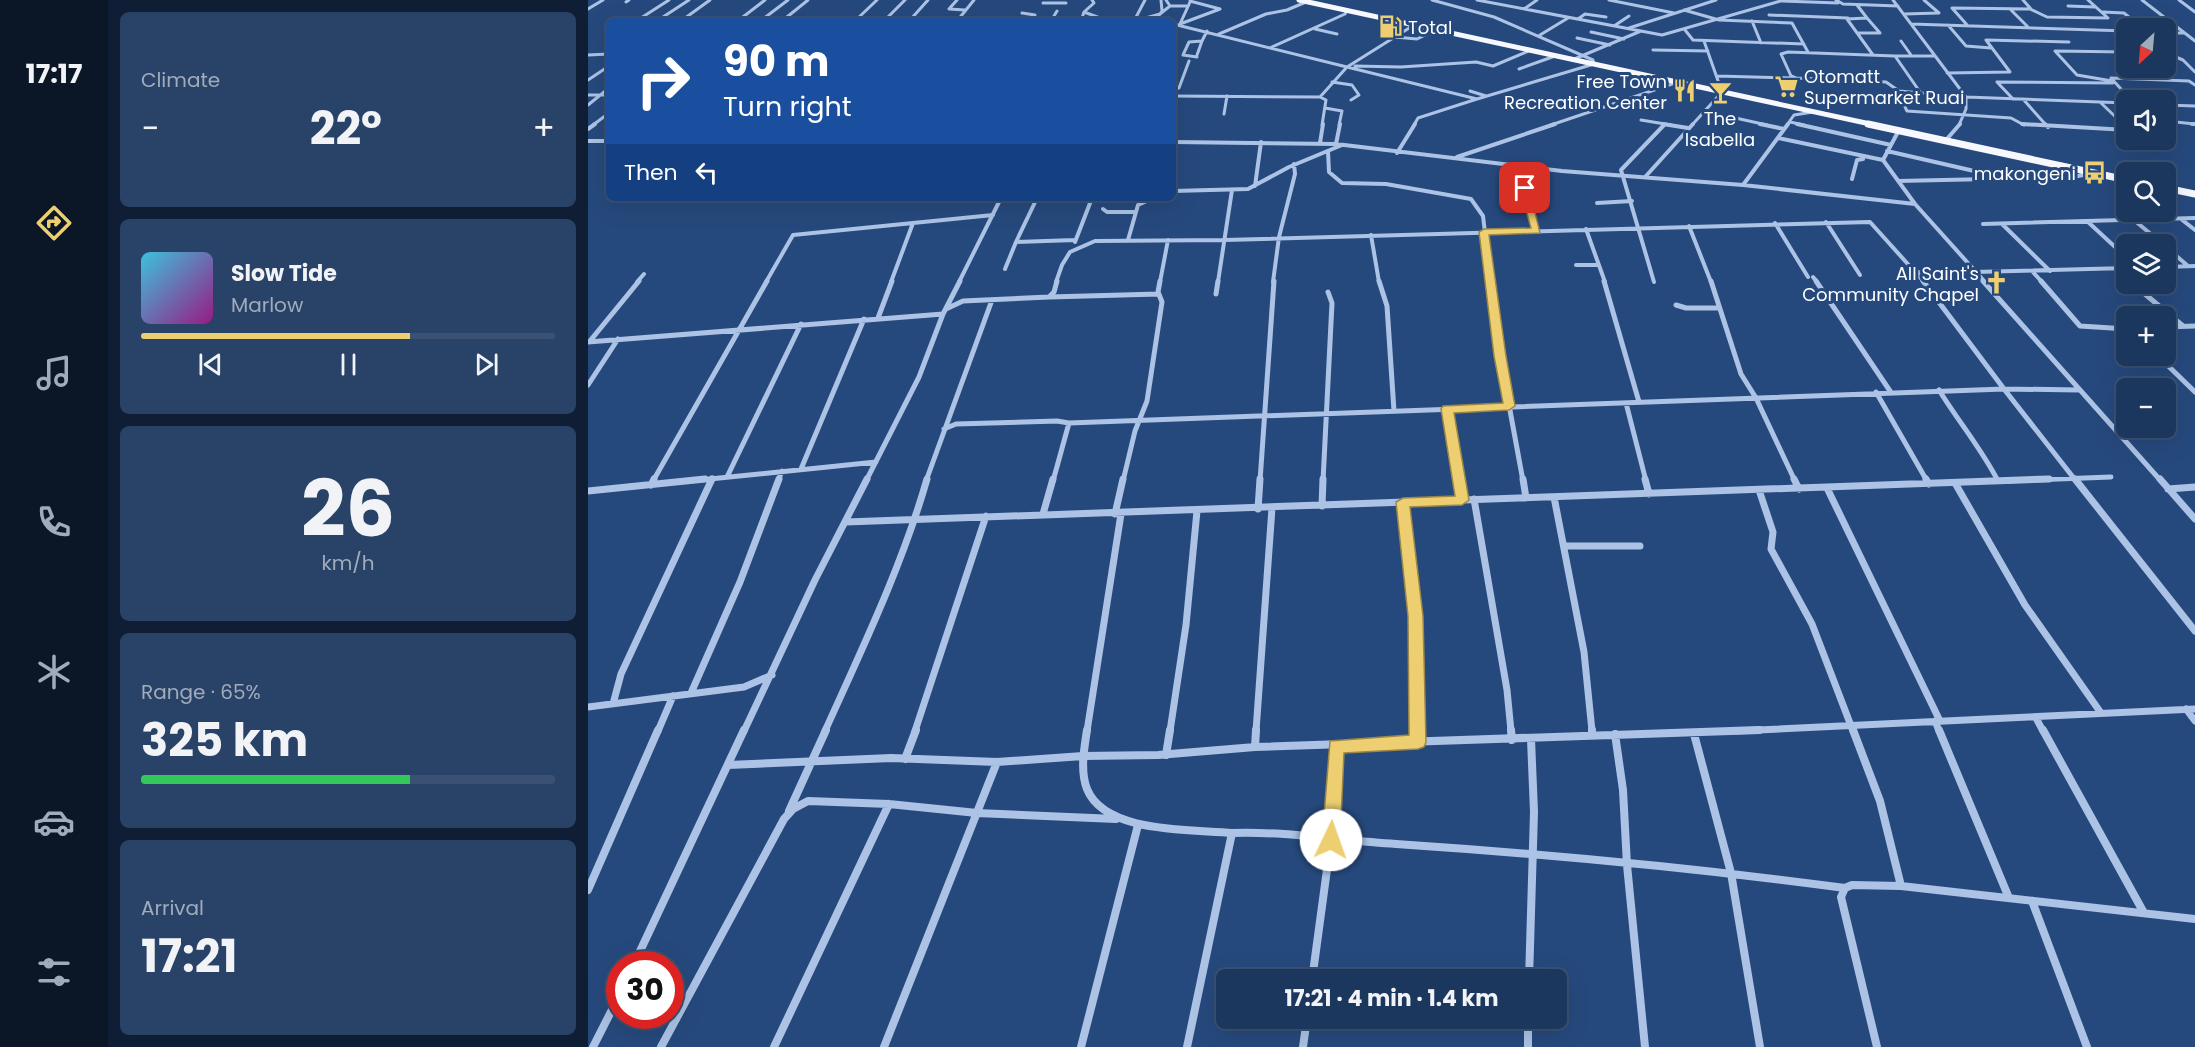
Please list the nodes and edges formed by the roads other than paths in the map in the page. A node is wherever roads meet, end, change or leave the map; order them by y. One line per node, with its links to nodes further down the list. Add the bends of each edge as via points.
1 (603, 0): 45 (street)
2 (669, 0): 70 (street)
3 (689, 0): 71 (street)
4 (710, 0): 72 (street)
5 (765, 0): 73 (street)
6 (788, 0): 74 (street)
7 (808, 0): 75 (street)
8 (876, 0): 76 (street)
9 (905, 0): 64 (street)
10 (928, 0): 77 (street)
11 (957, 0): 48 (street, via 950,10)
12 (974, 0): 48 (street)
13 (1092, 0): 53 (street, via 1094,3)
14 (1145, 0): 83 (street)
15 (1163, 0): 39 (street); 59 (street)
16 (1299, 0): 33 (highway)
17 (1432, 0): 37 (street)
18 (1462, 0): 37 (street)
19 (1477, 0): 34 (street)
20 (1537, 0): 46 (street)
21 (1608, 0): 22 (street)
22 (1614, 0): 58 (street)
23 (1716, 0): 50 (street)
24 (1893, 0): 41 (street)
25 (1924, 0): 61 (street, via 1939,13)
26 (2023, 0): 47 (street)
27 (2088, 0): 44 (street)
28 (2142, 0): 114 (street)
29 (2179, 0): 56 (street)
30 (1044, 1): 36 (street); 62 (street)
31 (1191, 1): 40 (street); 95 (street, via 1220,9)
32 (1782, 1): 35 (street); 60 (street)
33 (1306, 2): 49 (highway); 115 (street)
34 (1489, 2): 43 (street); 54 (street, via 1490,8)
35 (1837, 2): 38 (street)
36 (1066, 3)
37 (1455, 5): 54 (street)
38 (1857, 5): 41 (street); 87 (street)
39 (1170, 6): 40 (street); 59 (street)
40 (1188, 6): 95 (street)
41 (1898, 6): 61 (street)
42 (2068, 6): 44 (street)
43 (1512, 7): 46 (street); 65 (street)
44 (2096, 7): 55 (street)
45 (588, 9)
46 (1523, 9): 68 (street)
47 (2030, 9): 51 (street); 55 (street, via 2045,17 2108,18)
48 (965, 10): 78 (street)
49 (1347, 10): 97 (highway); 103 (street)
50 (1684, 10): 58 (street); 90 (street)
51 (2011, 10): 100 (street, via 1952,8); 102 (street)
52 (1057, 11): 80 (street)
53 (1084, 12): 81 (street); 82 (street)
54 (1485, 12): 65 (street)
55 (2103, 12): 88 (street, via 2124,13)
56 (2195, 12)
57 (1022, 13): 62 (street)
58 (1675, 13): 104 (street)
59 (1160, 14): 84 (street); 85 (street)
60 (1738, 14): 90 (street); 91 (street)
61 (1904, 14): 96 (street)
62 (1035, 15): 79 (street)
63 (1769, 15): 67 (street)
64 (888, 16)
65 (1495, 16): 117 (street)
66 (1629, 16): 99 (street)
67 (1788, 16): 86 (street); 93 (street)
68 (1569, 17): 89 (street); 117 (street)
69 (1606, 17): 89 (street, via 1584,14)
70 (641, 18)
71 (662, 18)
72 (685, 18)
73 (742, 18)
74 (764, 18)
75 (786, 18)
76 (858, 18)
77 (912, 18)
78 (959, 18)
79 (1032, 18)
80 (1053, 18)
81 (1082, 18)
82 (1100, 18)
83 (1136, 18)
84 (1146, 18)
85 (1157, 18)
86 (1848, 18): 87 (street); 112 (street)
87 (1867, 18): 112 (street, via 1880,33)
88 (2130, 18)
89 (1578, 19): 99 (street)
90 (1719, 20): 91 (street); 107 (street)
91 (1724, 20): 92 (street); 107 (street)
92 (1752, 21): 93 (street); 127 (street)
93 (1792, 23): 129 (street)
94 (1176, 24): 95 (street)
95 (1180, 24): 101 (street)
96 (1911, 24): 98 (street); 145 (street)
97 (1413, 25): 106 (highway); 118 (street)
98 (1948, 25): 100 (street); 131 (street, via 1965,46)
99 (1614, 26): 104 (street)
100 (1968, 26): 102 (street)
101 (1193, 27): 108 (street); 125 (street)
102 (2029, 28): 105 (street)
103 (1315, 29): 116 (street); 130 (street)
104 (1628, 29): 109 (street)
105 (2056, 29): 110 (street); 126 (street)
106 (1436, 30): 118 (street, via 1417,39); 132 (highway)
107 (1686, 30): 109 (street, via 1662,35); 124 (street, via 1690,39)
108 (1207, 31): 115 (street); 123 (street)
109 (1641, 31): 120 (street)
110 (2116, 31)
111 (1591, 32): 120 (street)
112 (1857, 33): 140 (street)
113 (2176, 33): 114 (street)
114 (2185, 33): 122 (street)
115 (1219, 34): 130 (street)
116 (1337, 34)
117 (1540, 35): 142 (street)
118 (1395, 38): 150 (street)
119 (1577, 38): 128 (street)
120 (1624, 39): 128 (street)
121 (1901, 40): 144 (street)
122 (2195, 40)
123 (1202, 41): 125 (street); 125 (street, via 1197,56 1183,55)
124 (1704, 41): 127 (street); 135 (street)
125 (1189, 42)
126 (2069, 42): 131 (street, via 1986,40); 134 (street)
127 (1761, 43): 129 (street)
128 (1611, 45): 142 (street)
129 (1803, 45): 136 (street)
130 (1270, 48): 150 (street)
131 (1991, 48): 155 (street, via 2010,72)
132 (1531, 50): 141 (highway); 150 (street, via 1493,66 1476,62)
133 (1653, 50): 135 (street)
134 (2078, 50): 137 (street); 164 (street, via 2054,51 2077,75)
135 (1708, 51): 156 (street)
136 (1808, 52): 140 (street); 157 (street, via 1781,53)
137 (2116, 52)
138 (606, 54): 139 (street)
139 (588, 55)
140 (1874, 55): 143 (street)
141 (1556, 56): 147 (highway); 152 (street)
142 (1583, 56): 147 (street); 149 (street)
143 (1895, 56): 144 (street); 172 (street)
144 (1911, 56): 145 (street)
145 (1934, 56): 154 (street)
146 (2176, 57): 153 (street)
147 (1572, 60): 149 (highway)
148 (1189, 61): 166 (street)
149 (1594, 64): 162 (highway); 178 (street)
150 (1348, 66): 161 (street); 181 (street)
151 (606, 68): 159 (street)
152 (1519, 69)
153 (2195, 72)
154 (1947, 73): 155 (street); 180 (street)
155 (1990, 74): 163 (street)
156 (1717, 76): 157 (street); 171 (street)
157 (1794, 78): 167 (street, via 1886,82)
158 (2195, 80): 160 (street)
159 (588, 81)
160 (2189, 81): 164 (street, via 2112,78); 165 (street)
161 (1332, 82): 179 (street); 184 (street, via 1352,85 1359,95)
162 (1678, 82): 171 (highway); 221 (street)
163 (1997, 82): 164 (street); 182 (street)
164 (2113, 82): 168 (street)
165 (2195, 85)
166 (1176, 90)
167 (1897, 90): 172 (street); 194 (street, via 1907,111)
168 (2121, 90)
169 (606, 91): 174 (street)
170 (1470, 91): 178 (street)
171 (1722, 92): 191 (street); 192 (highway)
172 (1920, 92): 180 (street)
173 (588, 95): 174 (street)
174 (602, 95): 175 (street); 187 (street)
175 (606, 95)
176 (1176, 96): 177 (street)
177 (1227, 96): 179 (street); 193 (street)
178 (1487, 96): 181 (street)
179 (1320, 97): 190 (street, via 1326,100)
180 (1966, 98): 182 (street); 194 (street)
181 (1478, 99): 220 (street, via 1418,118)
182 (2013, 99): 183 (street)
183 (2023, 99): 185 (street); 202 (street)
184 (1351, 100)
185 (2101, 102): 186 (street); 196 (street)
186 (2116, 103)
187 (588, 105)
188 (2176, 105): 189 (street)
189 (2195, 106)
190 (1325, 108): 214 (street); 215 (street, via 1342,111)
191 (1704, 111): 203 (street); 205 (street)
192 (1814, 112): 198 (street, via 1796,114); 207 (highway)
193 (1224, 114)
194 (1965, 114): 202 (street, via 2012,118 2023,126); 209 (street)
195 (606, 115): 204 (street)
196 (2116, 116)
197 (1641, 120): 201 (street)
198 (1790, 122): 205 (street); 217 (street)
199 (2176, 122): 200 (street)
200 (2195, 124)
201 (1664, 125): 203 (street); 225 (street, via 1625,165)
202 (2048, 127): 206 (street)
203 (1689, 128): 226 (street)
204 (588, 129)
205 (1785, 129): 208 (street)
206 (2116, 129)
207 (1899, 130): 209 (highway); 217 (street)
208 (1778, 138): 222 (street); 232 (street)
209 (1946, 140): 224 (highway)
210 (588, 141): 211 (street)
211 (606, 141)
212 (1176, 142): 213 (street)
213 (1261, 142): 214 (street); 233 (street)
214 (1320, 143): 215 (street)
215 (1336, 144): 216 (street)
216 (1344, 145): 218 (street); 220 (street)
217 (1891, 145): 219 (street)
218 (1328, 150): 223 (street); 264 (street, via 1329,172 1341,183 1386,184 1468,197 1483,216)
219 (1887, 151): 222 (street); 228 (street)
220 (1397, 153): 221 (street)
221 (1454, 158): 225 (street)
222 (1883, 161): 229 (street, via 1857,159); 230 (street)
223 (1294, 164): 233 (street); 267 (street)
224 (2094, 172): 227 (highway); 228 (street, via 2073,177)
225 (1623, 175): 226 (street); 242 (street)
226 (1646, 176): 232 (street)
227 (2116, 177)
228 (2005, 178): 230 (street)
229 (1852, 179)
230 (1898, 181): 244 (street)
231 (1501, 182): 263 (street, via 1524,186)
232 (1743, 185): 244 (street)
233 (1255, 186): 234 (street)
234 (1232, 190): 236 (street); 271 (street)
235 (2176, 190): 237 (highway)
236 (1176, 191)
237 (2195, 194)
238 (1000, 201): 247 (street)
239 (1036, 201): 272 (street)
240 (1091, 201): 268 (street)
241 (1140, 201): 246 (street)
242 (1632, 201): 243 (street); 259 (street)
243 (1597, 203)
244 (1915, 204): 287 (street)
245 (1103, 209): 246 (street, via 1110,213)
246 (1135, 212): 269 (street)
247 (993, 215): 255 (street); 299 (street)
248 (2195, 218): 250 (street)
249 (2176, 219): 250 (street)
250 (2181, 219): 262 (street)
251 (2116, 220): 252 (street)
252 (2087, 221): 258 (street); 274 (street)
253 (1826, 222): 256 (street); 285 (street, via 1870,222); 289 (street)
254 (2136, 222): 265 (street)
255 (913, 223): 300 (street); 306 (street, via 794,235)
256 (1774, 223): 260 (street); 315 (street)
257 (1983, 224): 258 (street)
258 (2002, 224): 284 (street)
259 (1639, 226): 260 (street); 261 (street); 290 (street)
260 (1689, 226): 298 (street)
261 (1586, 229): 263 (street); 277 (street)
262 (2195, 230)
263 (1537, 231): 264 (street)
264 (1484, 232): 266 (street); 321 (street)
265 (2150, 234)
266 (1371, 235): 267 (street); 323 (street, via 1380,289 1387,306)
267 (1279, 237): 271 (street); 325 (street)
268 (1075, 240): 272 (street); 273 (street)
269 (1128, 240): 270 (street); 273 (street, via 1086,242)
270 (1168, 240): 271 (street); 292 (street)
271 (1225, 240): 293 (street)
272 (1016, 242): 282 (street)
273 (1072, 248): 295 (street)
274 (2116, 248)
275 (2176, 256): 278 (street)
276 (1576, 265): 277 (street)
277 (1599, 265): 319 (street)
278 (2188, 266): 279 (street); 280 (street)
279 (2195, 266)
280 (2176, 267)
281 (2115, 268): 284 (street)
282 (1005, 269)
283 (2032, 271): 284 (street); 287 (street); 307 (street, via 2080,326)
284 (2050, 271)
285 (1916, 272): 286 (street); 312 (street)
286 (1954, 272)
287 (1974, 272): 314 (street)
288 (644, 274): 309 (street)
289 (1860, 275)
290 (1654, 282)
291 (1328, 292): 324 (street, via 1332,303)
292 (1159, 294): 295 (street); 326 (street, via 1161,313)
293 (1216, 294)
294 (2145, 294): 304 (street)
295 (1049, 297): 296 (street)
296 (992, 300): 299 (street, via 963,301); 328 (street)
297 (1676, 305): 298 (street)
298 (1719, 308): 318 (street, via 1741,374)
299 (944, 311): 300 (street); 329 (street, via 919,377)
300 (878, 318): 301 (street)
301 (864, 319): 302 (street); 330 (street)
302 (801, 324): 306 (street); 332 (street)
303 (2176, 326): 304 (street)
304 (2183, 326): 305 (street)
305 (2195, 326)
306 (742, 328): 308 (street); 339 (street)
307 (2116, 328)
308 (618, 339): 309 (street); 311 (street)
309 (589, 341)
310 (2168, 366): 317 (street)
311 (588, 385)
312 (2004, 389): 313 (street); 314 (street); 335 (street)
313 (1939, 390): 315 (street); 336 (street, via 1962,427 1979,445)
314 (2079, 390): 343 (street)
315 (1890, 391): 316 (street)
316 (1876, 392): 318 (street); 338 (street)
317 (2195, 392)
318 (1756, 398): 319 (street); 342 (street)
319 (1639, 402): 320 (street)
320 (1626, 403): 321 (street); 346 (street)
321 (1509, 406): 322 (street); 348 (street)
322 (1447, 409): 323 (street); 350 (street)
323 (1394, 411): 324 (street)
324 (1327, 413): 325 (street); 352 (street)
325 (1265, 416): 326 (street); 354 (street)
326 (1141, 419): 327 (street); 357 (street, via 1135,431)
327 (1069, 423): 328 (street, via 956,424); 356 (street)
328 (944, 429): 360 (street)
329 (876, 462): 330 (street); 361 (street)
330 (801, 469): 331 (street)
331 (782, 471): 332 (street); 366 (street, via 740,582)
332 (727, 477): 334 (street)
333 (2111, 477): 335 (street)
334 (713, 478): 339 (street); 368 (street, via 621,674)
335 (2075, 478): 336 (street); 364 (street)
336 (1998, 482): 337 (street)
337 (1955, 483): 338 (street); 371 (street, via 2025,605)
338 (1929, 484): 341 (street)
339 (651, 485): 345 (street)
340 (2195, 487): 343 (street)
341 (1827, 488): 342 (street); 373 (street)
342 (1799, 489): 344 (street)
343 (2168, 489): 359 (street)
344 (1759, 490): 346 (street); 375 (street, via 1773,532 1771,549 1812,624)
345 (588, 491)
346 (1649, 494): 347 (street)
347 (1554, 497): 348 (street); 362 (street)
348 (1526, 498): 349 (street)
349 (1474, 499): 350 (street); 380 (street)
350 (1462, 500): 351 (street)
351 (1403, 502): 352 (street); 381 (street, via 1416,616)
352 (1322, 506): 353 (street)
353 (1272, 508): 354 (street); 383 (street)
354 (1258, 509): 355 (street)
355 (1197, 511): 357 (street); 384 (street)
356 (1043, 514): 357 (street); 358 (street)
357 (1118, 514): 385 (street)
358 (986, 516): 360 (street); 386 (street)
359 (2195, 519)
360 (915, 520): 361 (street); 387 (street)
361 (846, 522): 365 (street)
362 (1564, 546): 363 (street); 376 (street, via 1584,652)
363 (1640, 546)
364 (2195, 631)
365 (772, 675): 366 (street, via 744,687); 389 (street)
366 (691, 693): 367 (street)
367 (673, 696): 368 (street); 402 (street)
368 (613, 704): 369 (street)
369 (588, 707)
370 (2191, 709): 371 (street); 374 (street)
371 (2101, 713): 372 (street)
372 (2036, 718): 373 (street); 405 (street)
373 (1938, 721): 375 (street); 403 (street)
374 (2195, 721)
375 (1851, 724): 378 (street); 400 (street, via 1880,801)
376 (1592, 734): 377 (street); 379 (street)
377 (1615, 734): 378 (street); 398 (street)
378 (1694, 734): 399 (street)
379 (1531, 739): 380 (street); 397 (street)
380 (1512, 740): 381 (street)
381 (1418, 742): 382 (street)
382 (1335, 746): 383 (street); 396 (street)
383 (1255, 747): 384 (street)
384 (1166, 754): 385 (street)
385 (1083, 756): 388 (street); 393 (street, via 1088,792)
386 (905, 759): 387 (street); 388 (street)
387 (813, 762): 389 (street); 392 (street)
388 (998, 762): 391 (street)
389 (728, 765): 407 (street)
390 (889, 804): 391 (street); 392 (street, via 808,801); 415 (street)
391 (977, 813): 393 (street); 416 (street)
392 (787, 814): 414 (street)
393 (1117, 819): 394 (street)
394 (1138, 825): 395 (street); 417 (street)
395 (1232, 833): 396 (street); 418 (street)
396 (1331, 840): 397 (street); 408 (street)
397 (1533, 853): 398 (street); 409 (street)
398 (1627, 865): 399 (street); 421 (street)
399 (1731, 873): 401 (street); 422 (street)
400 (1901, 886): 401 (street); 403 (street)
401 (1845, 888): 423 (street, via 1841,897)
402 (588, 890)
403 (2009, 898): 404 (street)
404 (2032, 901): 405 (street); 424 (street)
405 (2144, 913): 406 (street)
406 (2195, 919)
407 (640, 951)
408 (1313, 969)
409 (1529, 969)
410 (606, 1021): 413 (street)
411 (1305, 1029): 419 (street)
412 (1528, 1029): 420 (street)
413 (593, 1047)
414 (661, 1047)
415 (774, 1047)
416 (884, 1047)
417 (1081, 1047)
418 (1186, 1047)
419 (1303, 1047)
420 (1528, 1047)
421 (1645, 1047)
422 (1760, 1047)
423 (1877, 1047)
424 (2087, 1047)

